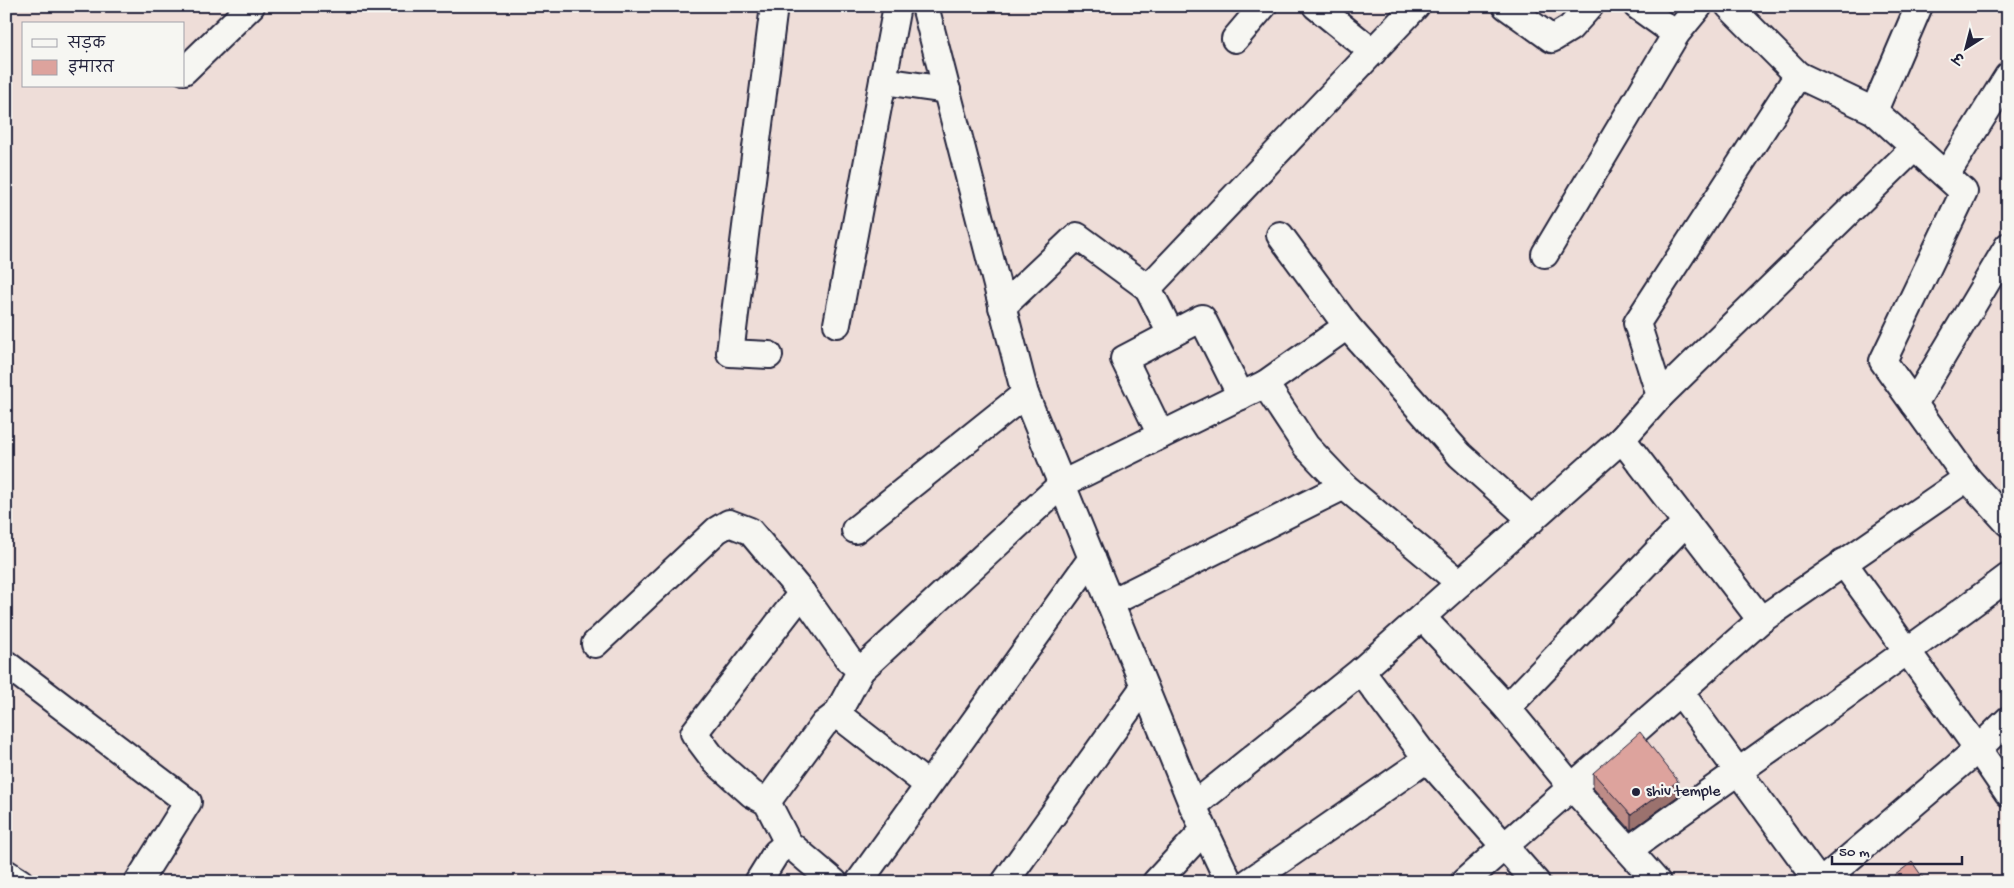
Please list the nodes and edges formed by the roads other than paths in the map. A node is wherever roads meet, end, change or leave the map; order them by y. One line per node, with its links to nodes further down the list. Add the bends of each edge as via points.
1 (252, 6): 17 (street)
2 (774, 6): 33 (street, via 730,353)
3 (897, 6): 20 (street)
4 (925, 6): 21 (street)
5 (1263, 6): 15 (street)
6 (1316, 6): 16 (street)
7 (1416, 6): 16 (street)
8 (1506, 6): 9 (street, via 1552,39 1570,28)
9 (1590, 6)
10 (1637, 6): 14 (street)
11 (1699, 6): 14 (street)
12 (1729, 6): 18 (street)
13 (1919, 6): 22 (street)
14 (1676, 34): 27 (street)
15 (1235, 38)
16 (1373, 52): 28 (street)
17 (185, 70)
18 (1798, 75): 22 (street); 37 (street, via 1637,323)
19 (2008, 76): 24 (street)
20 (883, 81): 21 (street); 30 (street)
21 (947, 90): 29 (street)
22 (1874, 111): 23 (street)
23 (1915, 147): 24 (street); 37 (street)
24 (1946, 175): 38 (street, via 1964,192 1883,360)
25 (1280, 234): 31 (street)
26 (2008, 246): 38 (street)
27 (1546, 254)
28 (1148, 288): 29 (street, via 1077,236); 32 (street)
29 (1002, 307): 35 (street)
30 (837, 324)
31 (1347, 326): 34 (street); 44 (street, via 1460,455)
32 (1171, 334): 36 (street, via 1202,318); 39 (street, via 1124,360)
33 (769, 355)
34 (1265, 384): 36 (street); 43 (street, via 1306,446)
35 (1025, 394): 42 (street); 47 (street)
36 (1241, 396): 39 (street)
37 (1660, 396): 40 (street)
38 (1914, 404): 41 (street)
39 (1160, 435): 42 (street)
40 (1622, 439): 44 (street); 45 (street)
41 (1967, 478): 46 (street); 49 (street)
42 (1062, 484): 48 (street); 59 (street)
43 (1344, 486): 51 (street); 53 (street)
44 (1532, 520): 51 (street)
45 (1686, 522): 55 (street); 63 (street)
46 (2008, 523)
47 (855, 530)
48 (1092, 558): 53 (street); 69 (street)
49 (1843, 562): 55 (street); 57 (street)
50 (2008, 577): 57 (street)
51 (1460, 583): 54 (street)
52 (802, 593): 56 (street, via 750,531 729,523 717,530); 59 (street, via 849,660); 72 (street, via 694,733 715,761 752,794)
53 (1110, 603): 61 (street)
54 (1422, 617): 60 (street); 63 (street)
55 (1761, 620): 62 (street)
56 (594, 644)
57 (1908, 652): 66 (street); 68 (street)
58 (6, 664): 80 (street, via 188,802)
59 (861, 670): 64 (street)
60 (1361, 672): 67 (street); 73 (street)
61 (1144, 687): 73 (street); 84 (street)
62 (1680, 692): 68 (street); 70 (street)
63 (1507, 708): 70 (street)
64 (837, 714): 69 (street); 72 (street, via 824,724)
65 (2008, 720): 66 (street)
66 (1978, 749): 71 (street); 91 (street)
67 (1426, 759): 76 (street); 87 (street)
68 (1738, 772): 77 (street); 91 (street)
69 (928, 786): 83 (street)
70 (1572, 787): 76 (street); 77 (street)
71 (2008, 793)
72 (767, 802): 75 (street)
73 (1193, 806): 74 (street)
74 (1204, 830): 85 (street); 86 (street)
75 (788, 843): 81 (street, via 776,853); 82 (street)
76 (1504, 847): 88 (street); 89 (street)
77 (1630, 849): 90 (street)
78 (6, 873): 79 (street)
79 (20, 882)
80 (138, 882)
81 (758, 882)
82 (834, 882)
83 (859, 882)
84 (1005, 882)
85 (1156, 882)
86 (1229, 882)
87 (1249, 882)
88 (1464, 882)
89 (1536, 882)
90 (1657, 882)
91 (1820, 882)

